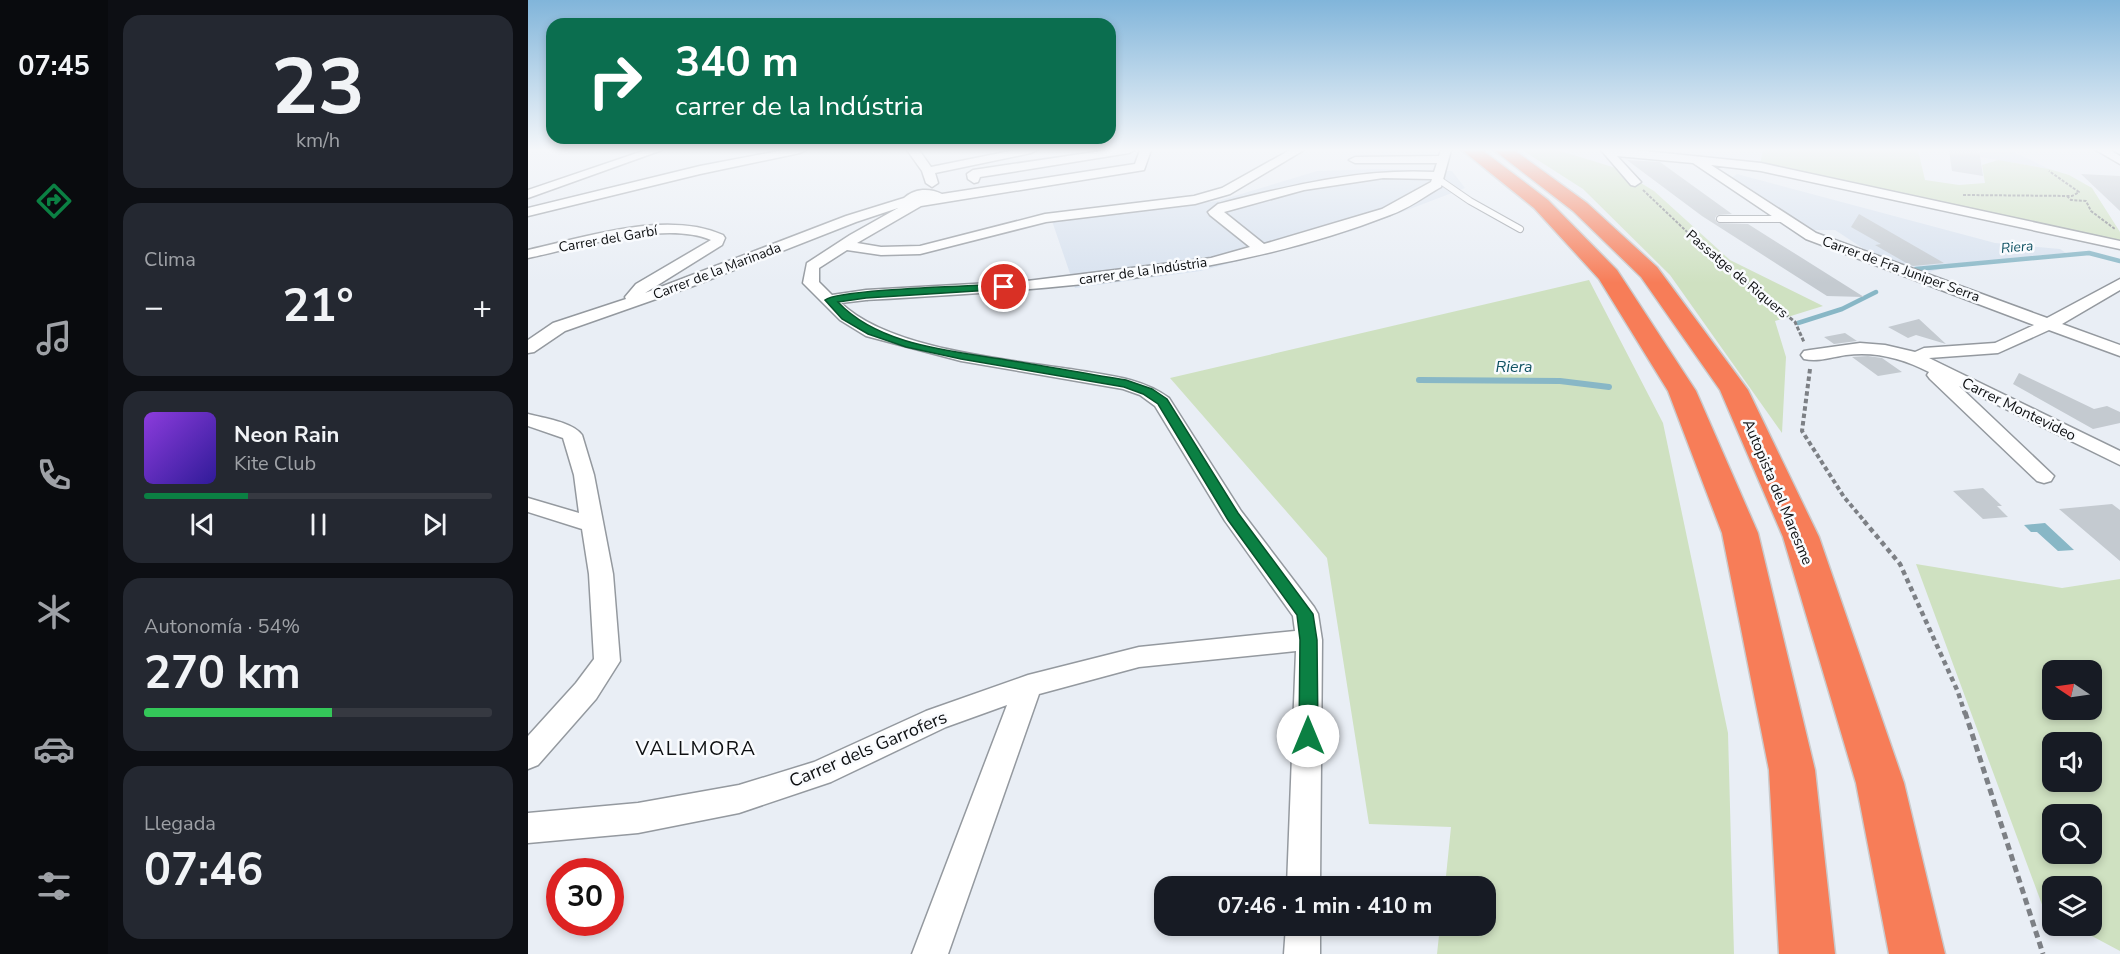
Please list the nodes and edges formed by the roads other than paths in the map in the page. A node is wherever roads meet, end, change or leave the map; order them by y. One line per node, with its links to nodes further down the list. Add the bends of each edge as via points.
1 (600, 195): 13 (street)
2 (944, 195): 11 (street)
3 (1214, 195): 17 (street, via 1045,218 920,250 881,251)
4 (1275, 195): 19 (street, via 1215,212)
5 (1419, 195): 19 (street, carrer de la Indústria, via 1388,212)
6 (1461, 195): 16 (lane)
7 (1532, 195): 39 (highway, Autopista del Maresme, via 1609,275 1682,391 1740,533)
8 (1560, 195): 47 (highway, Autopista del Maresme, via 1580,207 1649,272 1734,390 1801,537 1880,783)
9 (1747, 195): 15 (street, Carrer de Fra Juniper Serra)
10 (1885, 195): 18 (street)
11 (932, 196): 12 (street)
12 (913, 202): 17 (street); 23 (street, Carrer de la Marinada, via 851,219)
13 (528, 212)
14 (1720, 219): 15 (lane)
15 (1785, 219): 24 (street, Carrer de Fra Juniper Serra, via 1811,236)
16 (1520, 229)
17 (844, 244): 22 (street, via 812,266 811,283)
18 (2120, 245)
19 (1261, 249): 22 (street, carrer de la Indústria, via 1212,262 1069,281)
20 (528, 254): 23 (street, Carrer del Garbí, via 635,232 702,231 718,238 708,248 641,287)
21 (2120, 284): 24 (street)
22 (830, 300): 36 (street, via 846,317 872,332 910,344 1147,391 1162,402 1233,516 1305,614)
23 (630, 304): 25 (street, Carrer de la Marinada)
24 (2049, 324): 28 (street, Carrer de Fra Juniper Serra); 30 (street, via 1998,348 1924,353)
25 (559, 327): 26 (street); 27 (street, Carrer de la Marinada)
26 (528, 333)
27 (528, 348)
28 (2120, 351)
29 (1810, 356): 30 (street, Carrer Montevideo, via 1864,349)
30 (1918, 359): 32 (street, Carrer Montevideo); 33 (street)
31 (528, 420): 35 (street, via 572,435)
32 (2120, 459)
33 (2044, 476)
34 (528, 506): 35 (street)
35 (592, 524): 38 (street, via 601,574 607,661)
36 (1309, 640): 37 (street, Carrer dels Garrofers, via 1139,657); 41 (street)
37 (1028, 686): 40 (street, Carrer dels Garrofers, via 936,719 820,773 739,799 638,818); 43 (street)
38 (528, 756)
39 (1792, 770): 45 (highway); 46 (highway, Autopista del Maresme)
40 (528, 828)
41 (1304, 876)
42 (1303, 936): 44 (street)
43 (930, 954)
44 (1302, 954)
45 (1788, 954)
46 (1807, 954)
47 (1917, 954)

